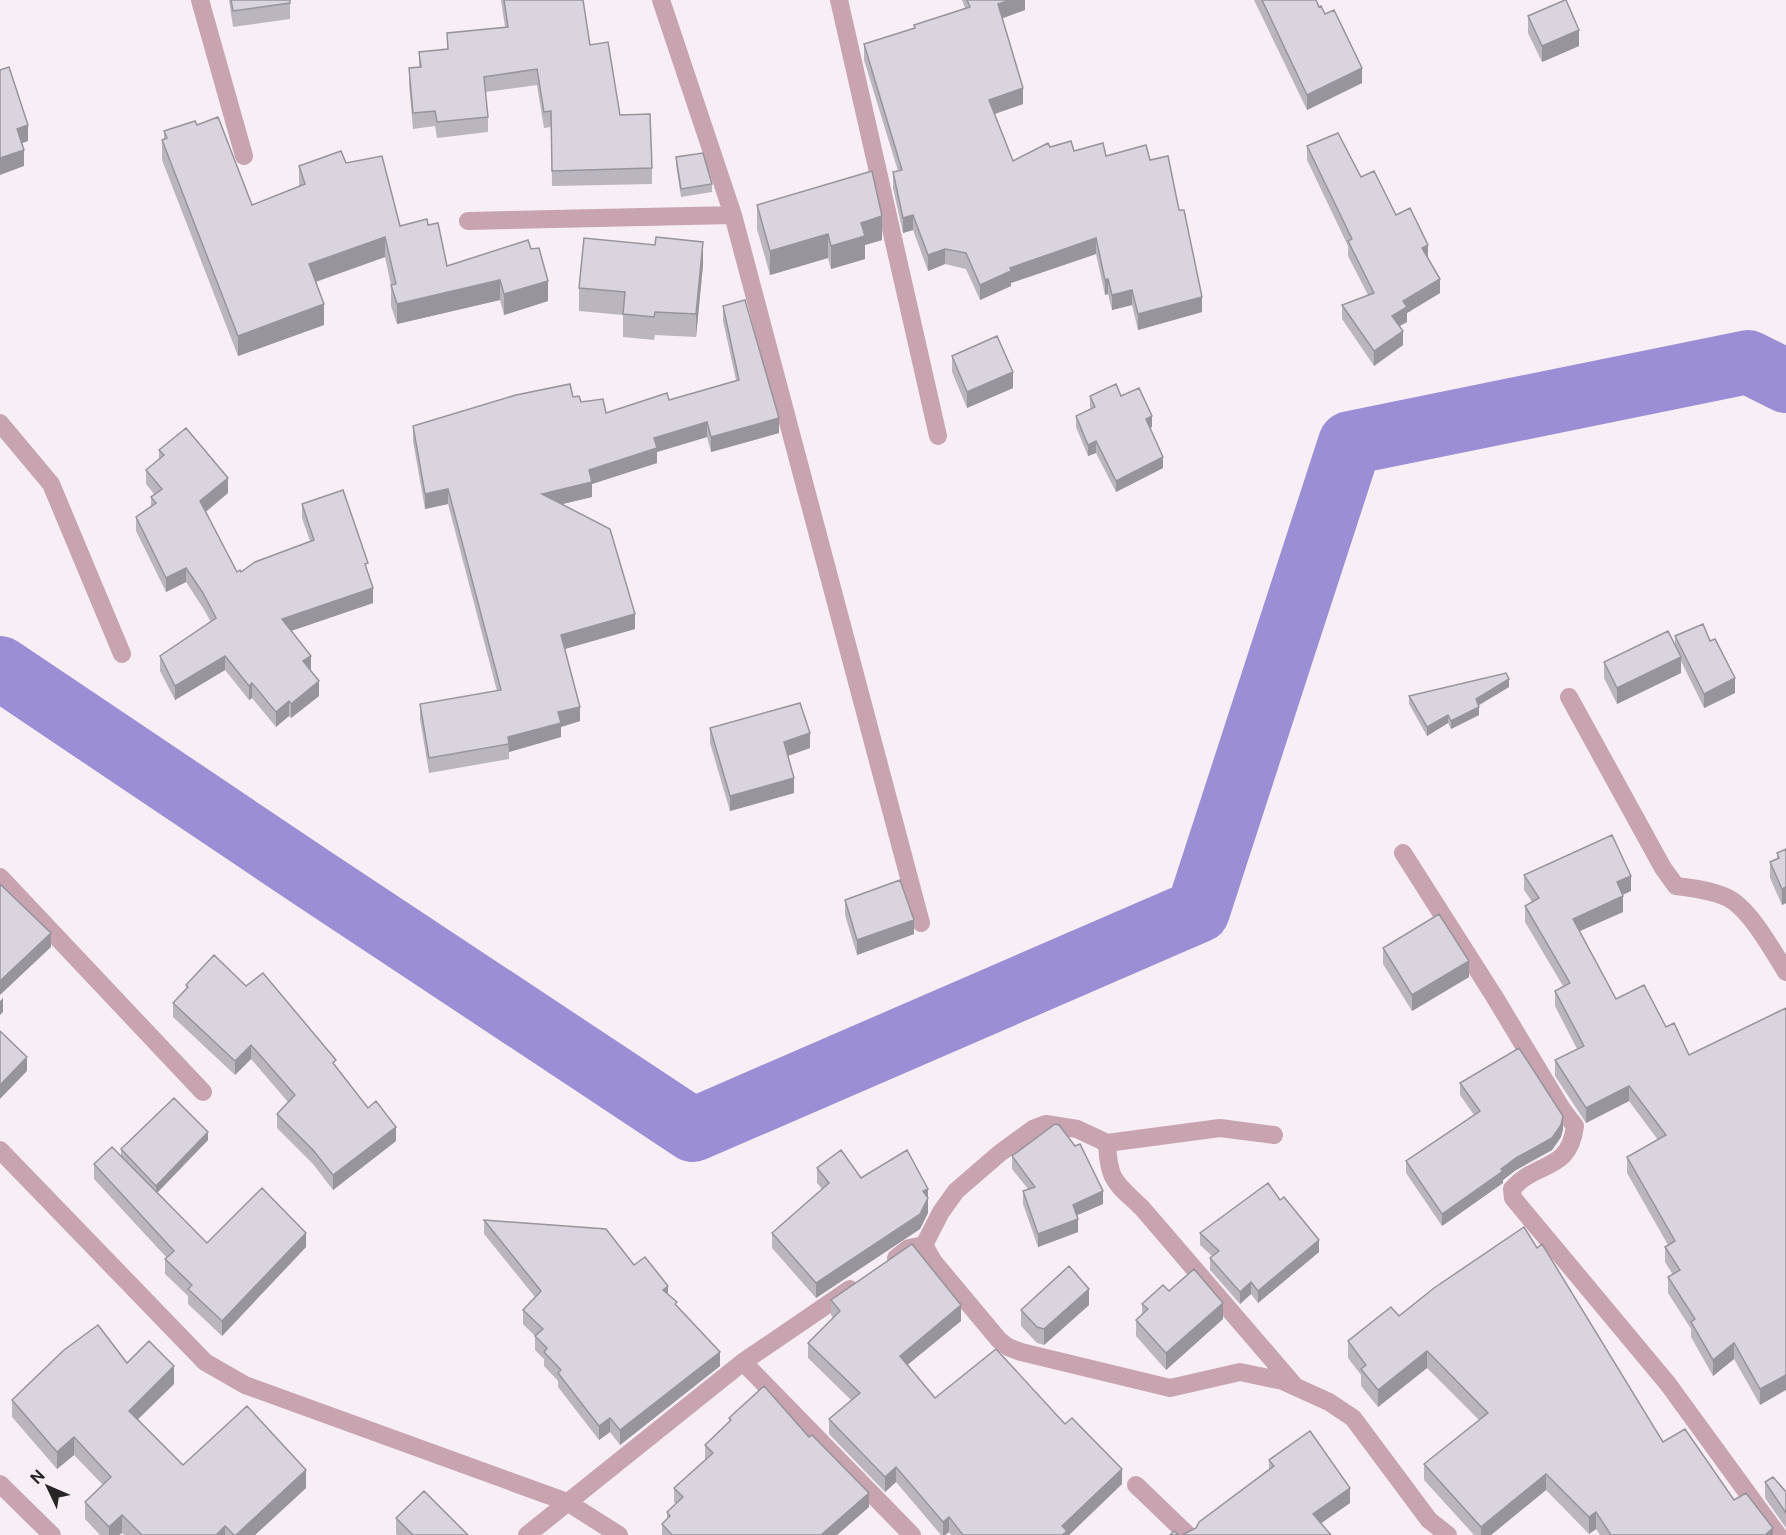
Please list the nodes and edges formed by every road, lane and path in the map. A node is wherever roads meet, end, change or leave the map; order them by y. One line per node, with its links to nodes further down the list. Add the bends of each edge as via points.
1 (200, 0): 4 (street)
2 (661, 0): 5 (street)
3 (838, 0): 8 (street)
4 (244, 156)
5 (733, 215): 6 (street); 13 (street)
6 (468, 221)
7 (0, 423): 9 (street, via 51,484)
8 (938, 436)
9 (122, 654)
10 (1569, 697): 14 (street, via 1676,886 1727,897 1751,919)
11 (1403, 853): 33 (street, via 1575,1126 1566,1154 1520,1180 1512,1189 1513,1198 1668,1384)
12 (0, 877): 15 (street)
13 (921, 923)
14 (1786, 972)
15 (203, 1092)
16 (1274, 1134): 17 (street, via 1220,1128)
17 (1107, 1143): 19 (street, via 1077,1129 1057,1125 1034,1129 956,1191); 23 (street, via 1110,1174 1116,1183)
18 (0, 1149): 26 (street, via 205,1362 245,1385)
19 (924, 1245): 20 (street, via 909,1248); 23 (street, via 933,1261 1008,1347 1170,1388 1240,1372)
20 (886, 1265)
21 (867, 1278): 22 (street)
22 (743, 1362): 26 (street); 30 (street)
23 (1296, 1387): 32 (street, via 1353,1418 1429,1520)
24 (0, 1484): 27 (street)
25 (1137, 1485): 31 (street)
26 (567, 1502): 28 (street); 29 (street)
27 (52, 1535)
28 (527, 1535)
29 (619, 1535)
30 (912, 1535)
31 (1188, 1535)
32 (1448, 1535)
33 (1778, 1535)

